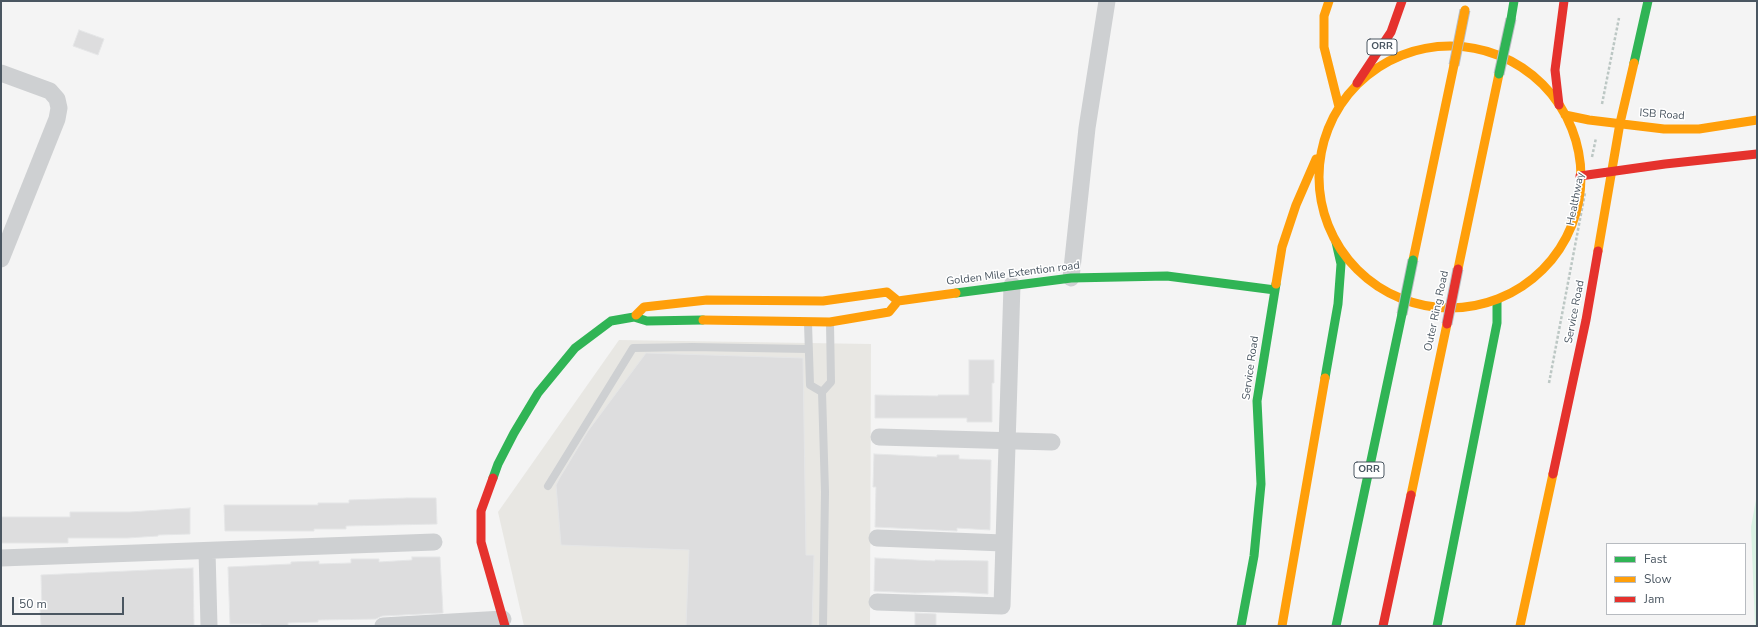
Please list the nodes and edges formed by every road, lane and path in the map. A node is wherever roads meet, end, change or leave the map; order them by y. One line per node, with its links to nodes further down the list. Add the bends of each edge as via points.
1 (1107, 1): 23 (street, via 1087,128)
2 (1329, 1): 12 (main road, via 1324,16 1324,47)
3 (1402, 1): 10 (main road, ORR, via 1391,32)
4 (1514, 1): 51 (main road, Outer Ring Road, bridge)
5 (1564, 1): 11 (main road, via 1555,70)
6 (1648, 1): 16 (main road, Service Road)
7 (1466, 5): 50 (main road, ORR, bridge)
8 (1619, 18): 15 (path, Healthway)
9 (1, 73): 22 (street, via 50,91 57,99 59,108 57,119)
10 (1357, 83): 11 (main road, via 1388,60 1425,48 1463,46 1501,55 1534,76); 12 (main road, Service Road)
11 (1560, 105): 13 (main road)
12 (1339, 107): 17 (main road, Service Road)
13 (1566, 115): 15 (main road, ISB Road); 20 (main road)
14 (1757, 120): 16 (main road, ISB Road, via 1699,129 1664,129)
15 (1599, 121): 16 (main road, ISB Road); 20 (path, Healthway)
16 (1620, 123): 19 (main road, Service Road)
17 (1323, 144): 21 (main road, via 1319,178 1324,211); 25 (main road, Service Road, via 1296,205 1282,247)
18 (1757, 154): 19 (main road)
19 (1613, 172): 20 (main road); 53 (main road, Service Road, via 1586,320)
20 (1584, 175): 26 (main road, via 1572,224 1554,258 1529,282); 32 (path, Healthway)
21 (1336, 242): 26 (main road, via 1359,272 1390,294 1424,306 1461,308); 49 (main road, via 1341,264 1338,304)
22 (1, 259)
23 (1070, 278): 24 (main road, Golden Mile Extention road); 25 (main road, Golden Mile Extention road, via 1167,276)
24 (1012, 285): 27 (main road, Golden Mile Extention road); 35 (street)
25 (1275, 290): 48 (main road, Service Road, via 1257,401 1261,484 1254,556)
26 (1497, 300): 52 (main road, via 1497,323)
27 (898, 301): 28 (main road, via 887,292 823,301 707,300 644,307); 29 (main road, via 889,312)
28 (634, 317): 30 (main road, via 647,321); 44 (main road, via 611,321 575,348 538,394 498,464 481,511 481,542)
29 (830, 322): 30 (main road); 33 (lane, via 831,382)
30 (808, 323): 31 (lane)
31 (808, 349): 33 (lane, via 810,385); 37 (lane, via 633,348)
32 (1549, 383)
33 (822, 392): 47 (lane, via 825,492)
34 (878, 437): 35 (street)
35 (1007, 441): 36 (street); 40 (street)
36 (1052, 442)
37 (548, 486)
38 (877, 538): 40 (street)
39 (434, 542): 41 (street)
40 (1003, 542): 43 (street, via 1002,606)
41 (207, 551): 42 (street); 45 (street)
42 (1, 558)
43 (877, 602)
44 (504, 622): 46 (street)
45 (209, 626)
46 (383, 626)
47 (823, 626)
48 (1241, 626)
49 (1282, 626)
50 (1336, 626)
51 (1383, 626)
52 (1437, 626)
53 (1520, 626)

